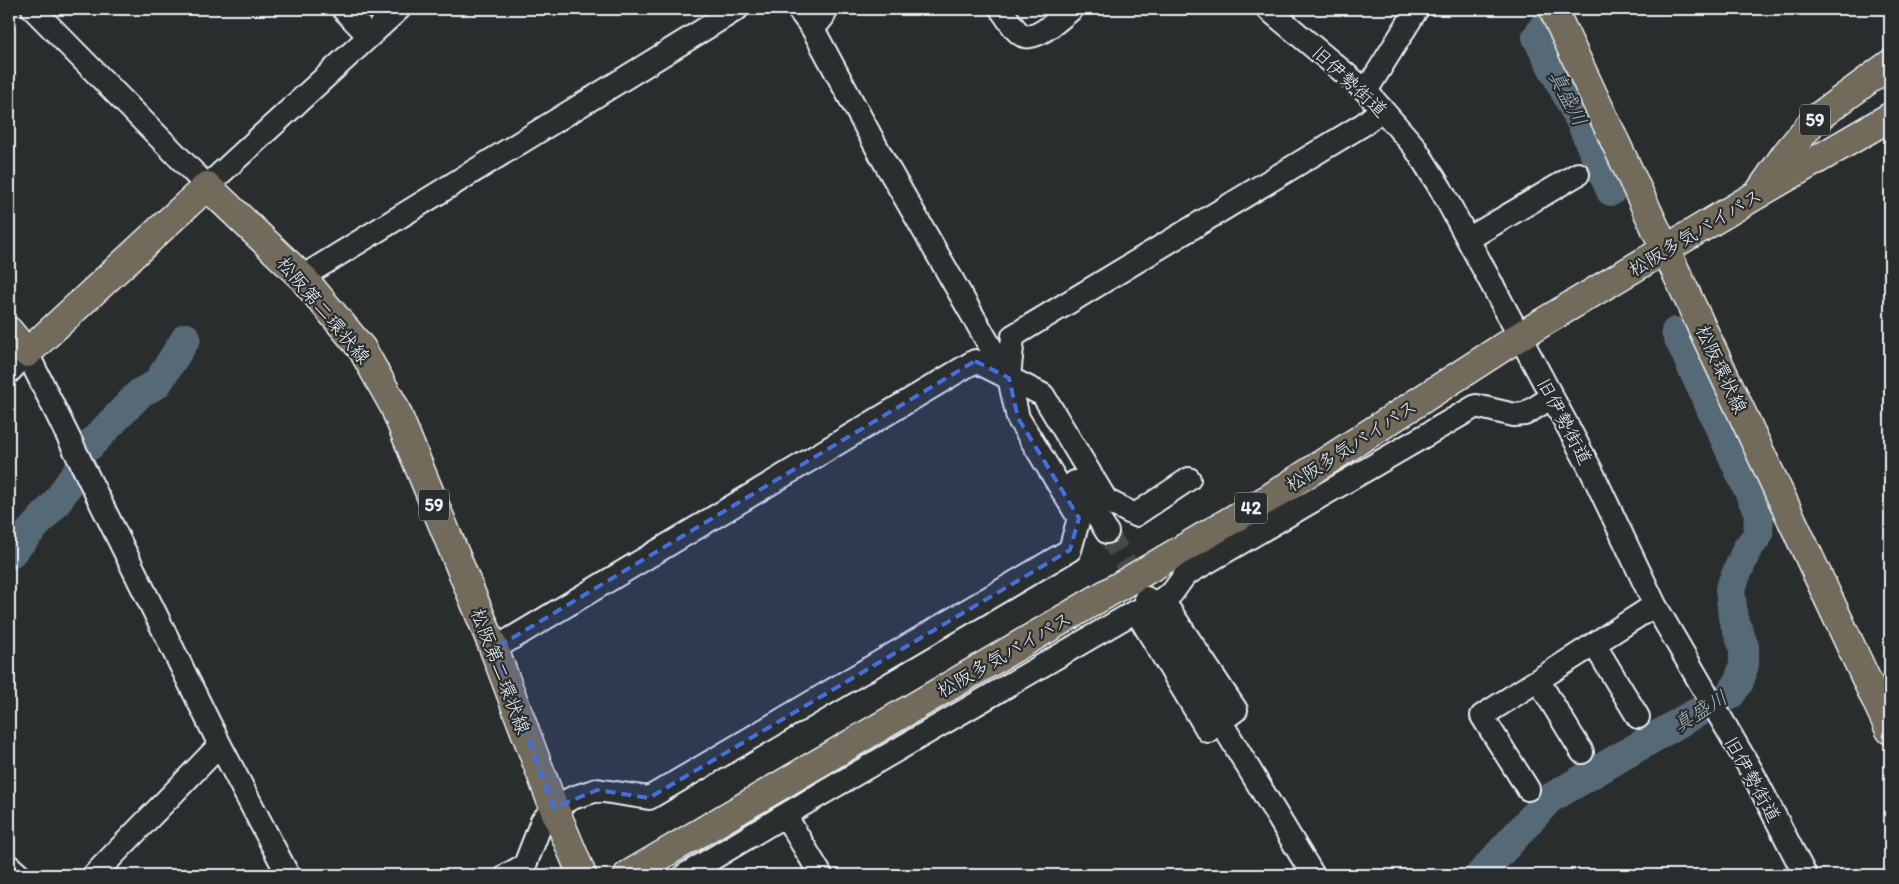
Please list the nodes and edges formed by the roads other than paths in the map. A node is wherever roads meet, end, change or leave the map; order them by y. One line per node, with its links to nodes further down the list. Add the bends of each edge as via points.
1 (33, 9): 19 (street)
2 (343, 9): 13 (street)
3 (399, 9): 13 (street)
4 (737, 9): 23 (street)
5 (798, 9): 12 (street)
6 (826, 9): 12 (street)
7 (1001, 9): 8 (street, via 1019,34 1028,36 1038,35)
8 (1072, 9)
9 (1268, 9): 15 (street, 旧伊勢街道)
10 (1417, 9): 15 (street)
11 (1553, 9): 22 (main road, 松阪環状線)
12 (814, 30): 28 (street, via 884,161)
13 (369, 36): 19 (street)
14 (1890, 64): 20 (main road, 59, via 1814,120)
15 (1366, 91): 16 (street, 旧伊勢街道)
16 (1382, 109): 21 (street, 旧伊勢街道, via 1414,146); 28 (street, via 1364,124 1013,336)
17 (1879, 124): 20 (main road, 松阪多気バイパス / 42)
18 (1578, 174): 21 (street)
19 (207, 186): 23 (main road, 松阪第二環状線 / 59); 26 (main road)
20 (1758, 194): 22 (main road, 松阪多気バイパス / 42)
21 (1468, 239): 25 (street, 旧伊勢街道)
22 (1666, 249): 25 (main road, 松阪多気バイパス / 42); 39 (main road, 松阪環状線)
23 (302, 277): 35 (main road, 松阪第二環状線 / 59, via 362,349 394,406)
24 (9, 331): 26 (main road)
25 (1520, 336): 29 (street, 旧伊勢街道); 51 (main road, 松阪多気バイパス / 42, via 1271,497)
26 (27, 353): 27 (street); 40 (street)
27 (9, 372)
28 (1009, 378): 30 (street, via 1043,395 1106,500 1135,515); 31 (street); 35 (street, via 975,361); 43 (street, via 1018,418 1079,518 1070,550 649,798 597,790)
29 (1552, 397): 33 (street, 旧伊勢街道, via 1591,470); 38 (street, via 1525,414 1514,415 1476,406 1185,575 1172,593 1162,599 1236,710)
30 (1189, 479)
31 (1107, 532)
32 (1146, 598): 38 (street)
33 (1655, 605): 34 (street); 55 (street, 旧伊勢街道, via 1751,770)
34 (1594, 644): 36 (street); 37 (street)
35 (494, 650): 43 (main road, 松阪第二環状線 / 59)
36 (1538, 680): 41 (street); 42 (street, via 1482,716)
37 (1638, 717)
38 (1222, 722): 44 (street, via 1208,731 1136,611); 54 (street)
39 (1890, 730)
40 (220, 745): 47 (street); 48 (street)
41 (1582, 752)
42 (1528, 789)
43 (554, 808): 49 (street, via 542,821 524,865); 50 (main road, 松阪第二環状線 / 59)
44 (785, 815): 52 (street); 53 (street)
45 (9, 866): 46 (street)
46 (18, 875)
47 (94, 875)
48 (288, 875)
49 (507, 875)
50 (582, 875)
51 (628, 875)
52 (685, 875)
53 (821, 875)
54 (1313, 875)
55 (1805, 875)

